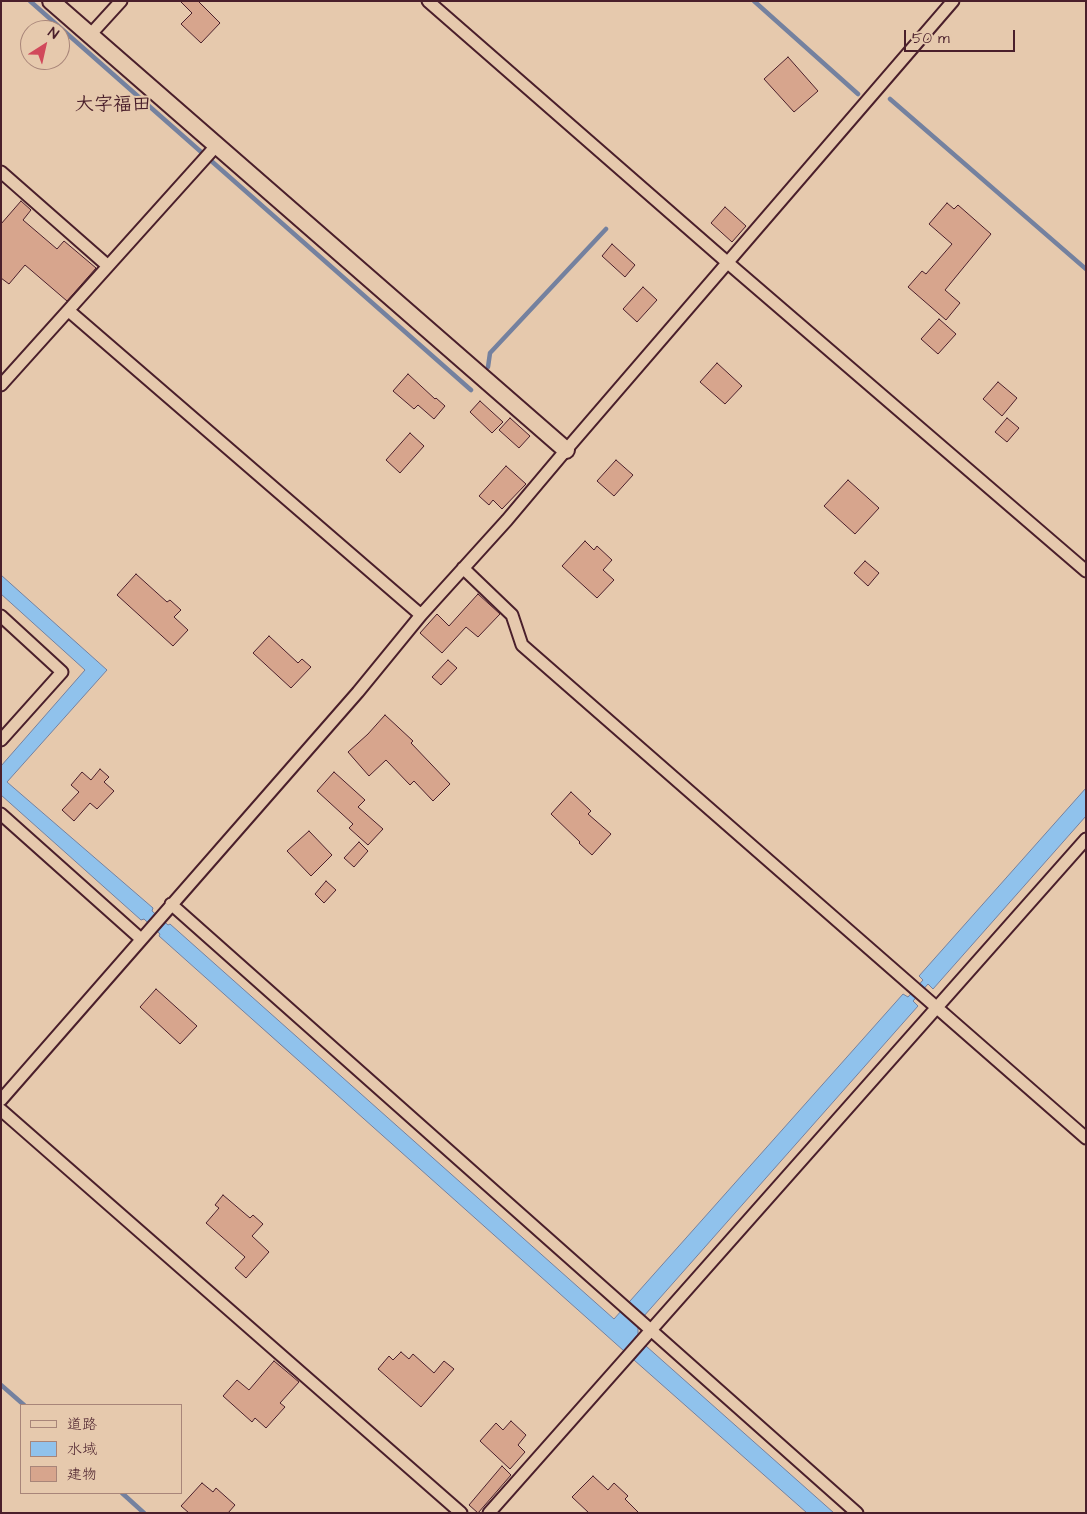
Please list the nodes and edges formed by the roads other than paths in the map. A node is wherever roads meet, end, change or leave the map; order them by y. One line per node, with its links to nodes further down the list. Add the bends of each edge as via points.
1 (51, 1): 5 (street)
2 (121, 1): 5 (street)
3 (428, 1): 8 (street)
4 (953, 1): 8 (street)
5 (90, 35): 6 (street)
6 (209, 153): 9 (street); 12 (street)
7 (1, 172): 9 (street)
8 (728, 263): 12 (street); 14 (street)
9 (108, 266): 10 (street)
10 (69, 311): 11 (street); 15 (street)
11 (1, 385)
12 (566, 450): 13 (street)
13 (463, 568): 15 (street); 22 (street, via 512,615 522,645)
14 (1086, 571)
15 (421, 615): 20 (street, via 358,692)
16 (1, 616): 17 (street, via 62,672)
17 (1, 740)
18 (1, 814): 21 (street)
19 (1086, 839): 22 (street)
20 (171, 904): 21 (street); 26 (street)
21 (141, 939): 23 (street)
22 (936, 1007): 25 (street); 26 (street)
23 (1, 1100)
24 (1, 1110): 27 (street)
25 (1086, 1138)
26 (647, 1326): 28 (street, via 641,1341); 29 (street)
27 (461, 1513)
28 (489, 1513)
29 (858, 1513)

